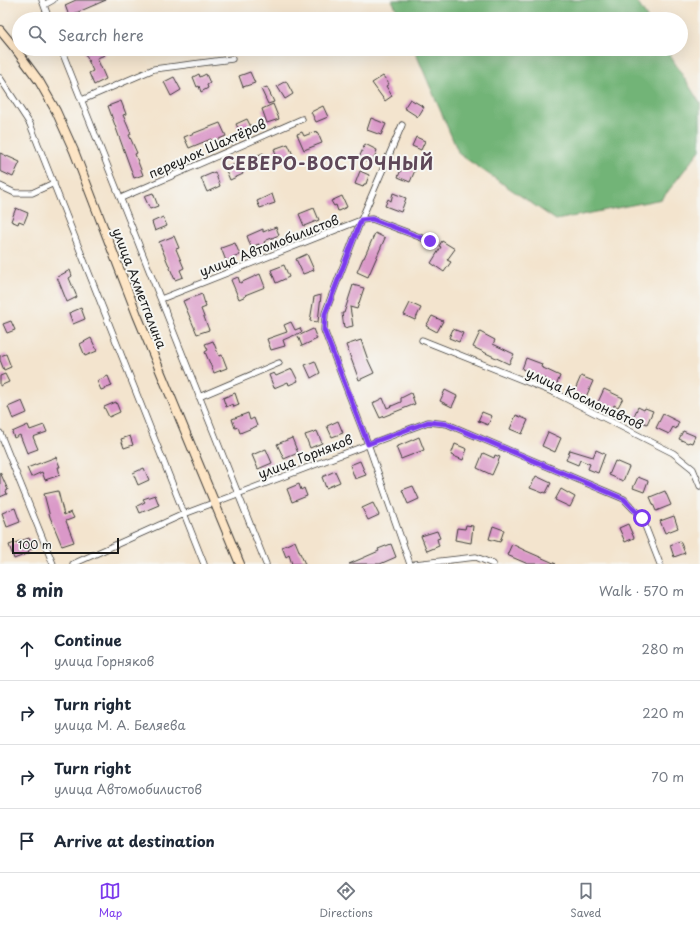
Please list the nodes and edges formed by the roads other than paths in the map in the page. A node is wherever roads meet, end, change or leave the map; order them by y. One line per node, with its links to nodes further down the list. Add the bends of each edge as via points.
1 (53, 0): 2 (street)
2 (43, 2): 3 (street)
3 (47, 12)
4 (0, 30): 5 (main road, улица Ахметгалина)
5 (12, 40)
6 (24, 56): 26 (main road, улица Ахметгалина, via 56,111 74,151 137,315)
7 (64, 56): 10 (street)
8 (232, 59): 10 (street, via 154,69)
9 (0, 78): 13 (street, via 30,124)
10 (82, 100): 15 (street)
11 (302, 119): 15 (street, переулок Шахтёров)
12 (402, 125): 16 (street)
13 (54, 183): 14 (street, via 32,193 15,193); 27 (street)
14 (0, 186)
15 (121, 198): 18 (street)
16 (361, 220): 17 (street, улица Автомобилистов, via 372,219); 18 (street, улица Автомобилистов); 23 (street, via 325,314 324,330)
17 (430, 241)
18 (161, 299): 21 (street)
19 (422, 340): 24 (street, улица Космонавтов, via 555,393 673,453 693,469)
20 (279, 364): 21 (street)
21 (199, 396): 25 (street)
22 (0, 433): 28 (street)
23 (368, 444): 25 (street, улица Горняков); 33 (street); 36 (street, улица Горняков, via 428,422 447,424 624,499 642,518)
24 (700, 486)
25 (237, 493): 26 (street, улица Горняков); 32 (street)
26 (214, 502): 27 (street, улица Горняков); 31 (main road, улица Ахметгалина)
27 (184, 514): 29 (street, улица Горняков); 30 (street)
28 (53, 564)
29 (73, 564)
30 (204, 564)
31 (240, 564)
32 (266, 564)
33 (410, 564)
34 (415, 564): 35 (street, via 476,557)
35 (493, 564)
36 (660, 564)

